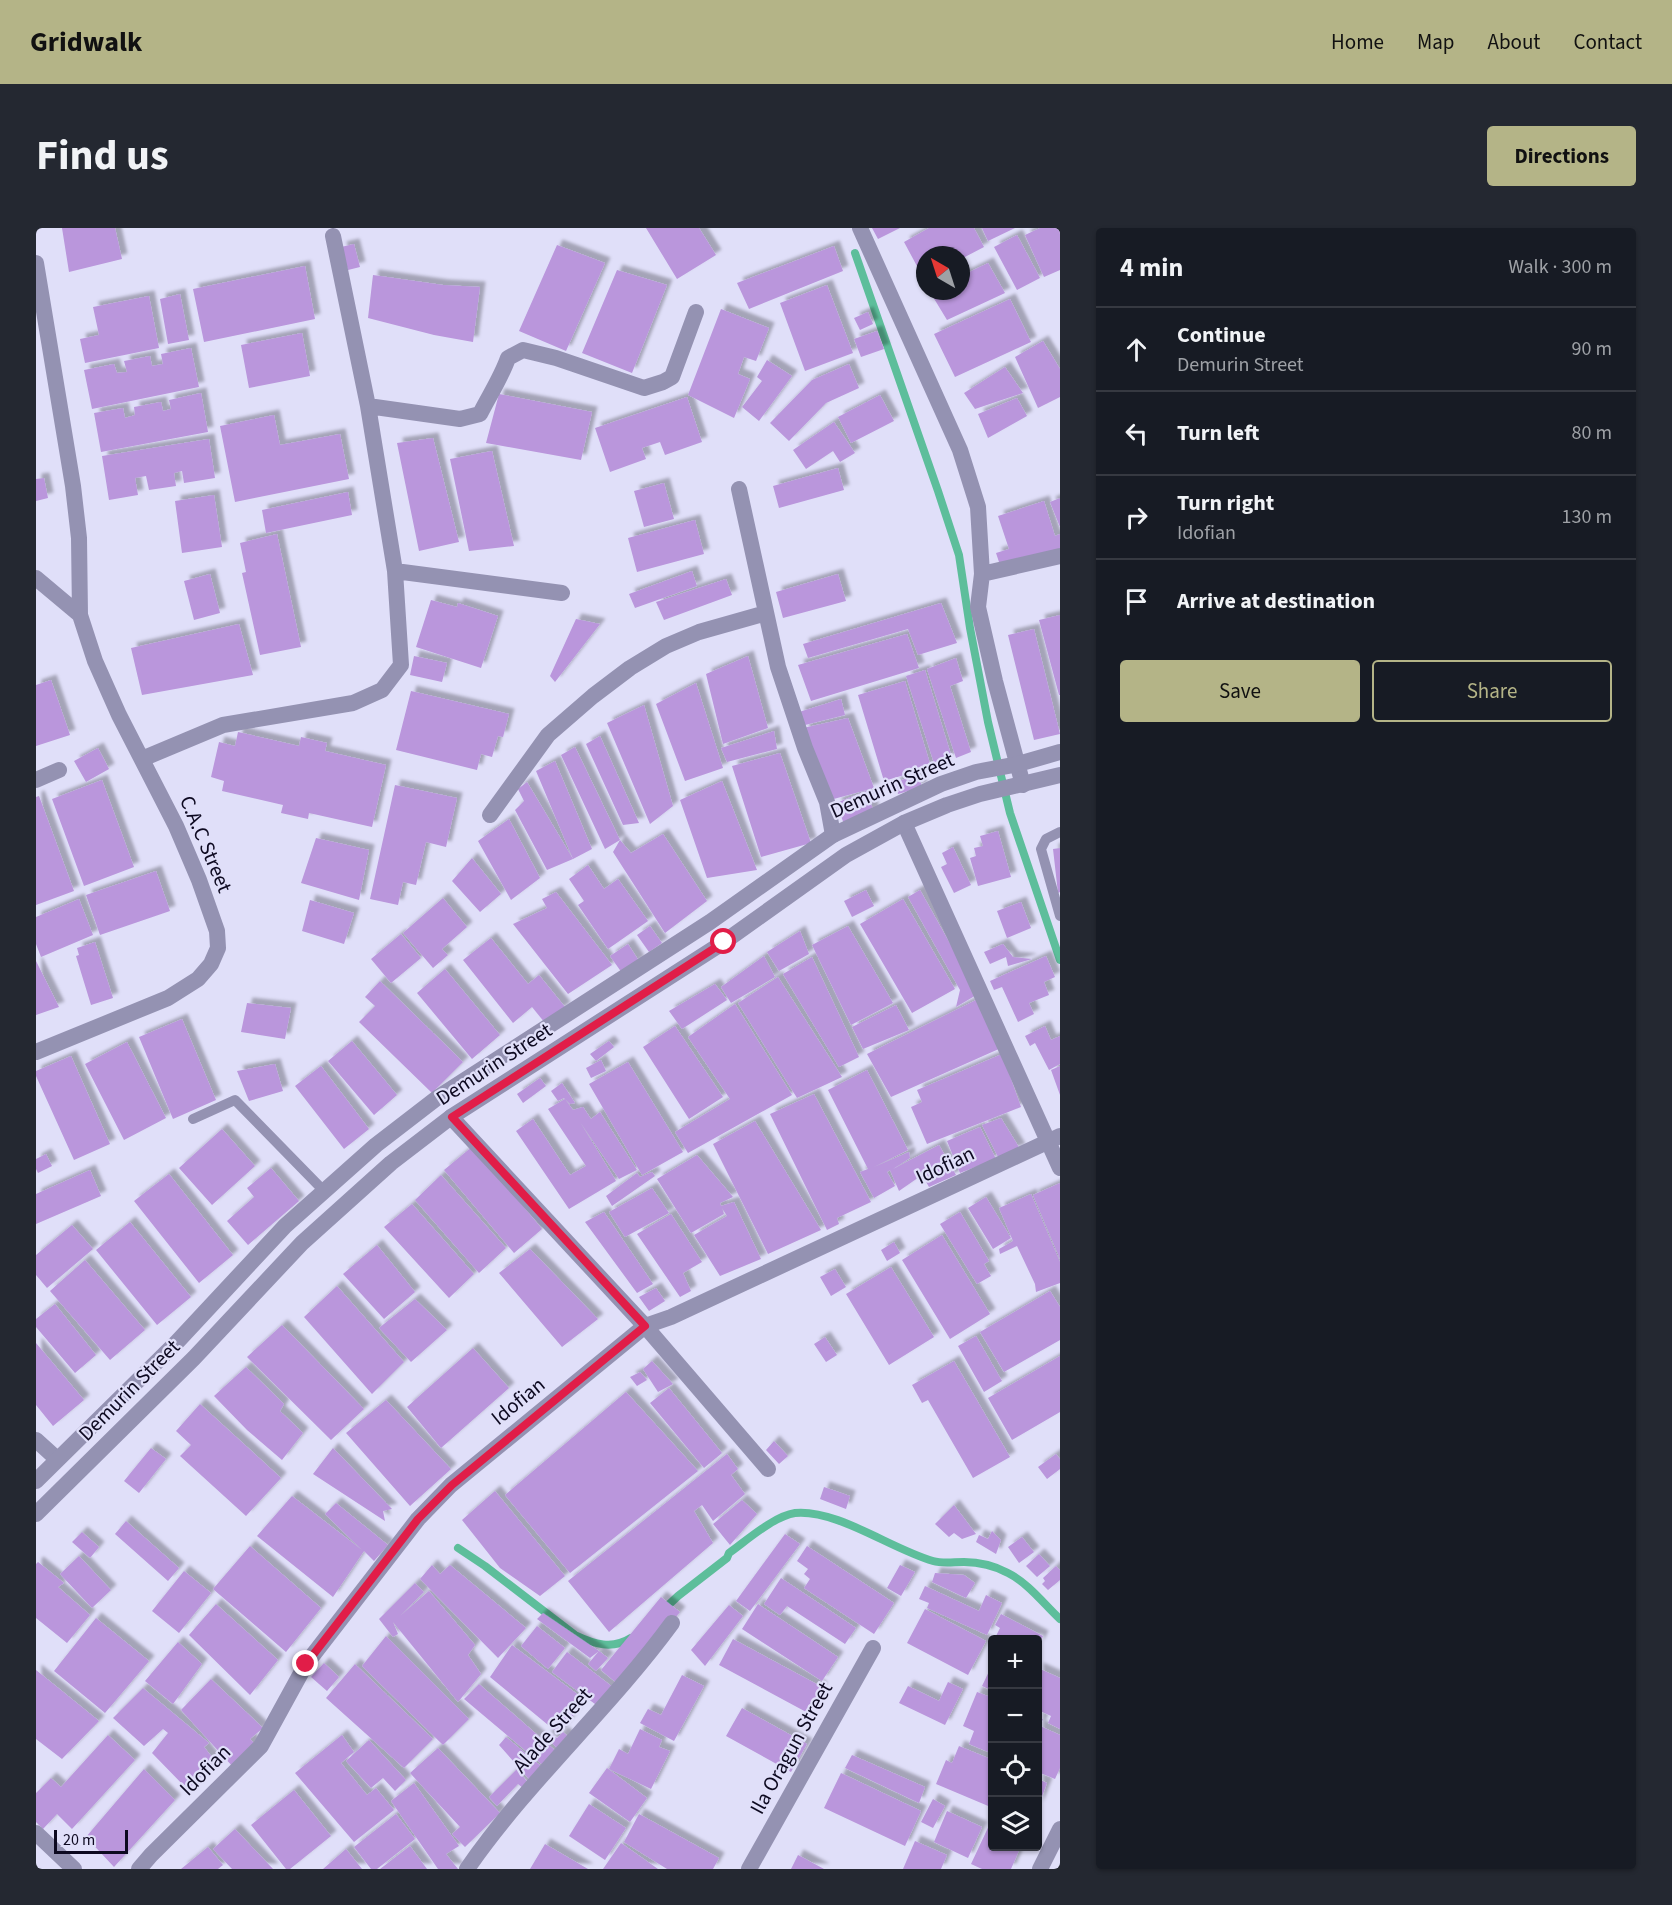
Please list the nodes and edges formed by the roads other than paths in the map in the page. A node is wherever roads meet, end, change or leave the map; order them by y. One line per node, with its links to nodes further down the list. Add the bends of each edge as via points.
1 (860, 228): 9 (street, via 960,450 978,507)
2 (333, 236): 5 (street)
3 (36, 263): 13 (street, via 73,486 79,538)
4 (696, 312): 5 (street, via 672,377 663,382 644,387 523,350 508,358 480,414 460,419)
5 (368, 405): 8 (street)
6 (739, 489): 12 (street)
7 (1060, 556): 9 (street)
8 (395, 571): 11 (street); 15 (street, via 401,665 382,690 352,703 223,725)
9 (982, 574): 16 (street, via 978,607)
10 (36, 578): 13 (street)
11 (562, 593)
12 (766, 613): 21 (street, via 699,632 630,668 548,735); 24 (street, via 778,667 826,802)
13 (80, 615): 15 (street, C.A.C Street, via 95,661)
14 (1060, 752): 16 (street, Demurin Street)
15 (142, 759): 26 (street, C.A.C Street, via 199,880 217,932 218,948 198,979 168,998)
16 (1011, 765): 20 (street); 24 (street, Demurin Street, via 941,784)
17 (59, 770): 19 (street)
18 (1060, 775): 20 (street, Demurin Street)
19 (36, 780)
20 (1016, 786): 22 (street, Demurin Street, via 980,794)
21 (490, 815)
22 (904, 823): 27 (street, Demurin Street, via 846,855 724,942); 29 (street)
23 (1060, 832): 25 (lane, via 1046,839 1041,849)
24 (833, 835): 31 (street, Demurin Street, via 710,922 437,1098)
25 (1060, 916)
26 (36, 1052)
27 (452, 1117): 32 (street); 37 (street, Demurin Street, via 391,1163 302,1243 194,1358)
28 (193, 1119): 31 (lane, via 235,1100)
29 (1054, 1139): 30 (street); 32 (street, Idofian)
30 (1060, 1168)
31 (324, 1191): 34 (street, Demurin Street, via 285,1226 177,1342)
32 (645, 1326): 35 (street); 44 (street, Idofian, via 452,1485 418,1519 306,1664 261,1746)
33 (36, 1440): 34 (street)
34 (57, 1460): 36 (street, Demurin Street)
35 (768, 1469)
36 (36, 1481)
37 (36, 1514)
38 (672, 1623): 45 (street, Alade Street)
39 (873, 1648): 46 (street, Ila Oragun Street)
40 (1060, 1829): 42 (street)
41 (36, 1833): 43 (street)
42 (1055, 1852): 47 (street)
43 (74, 1869)
44 (139, 1869)
45 (467, 1869)
46 (749, 1869)
47 (1040, 1869)

